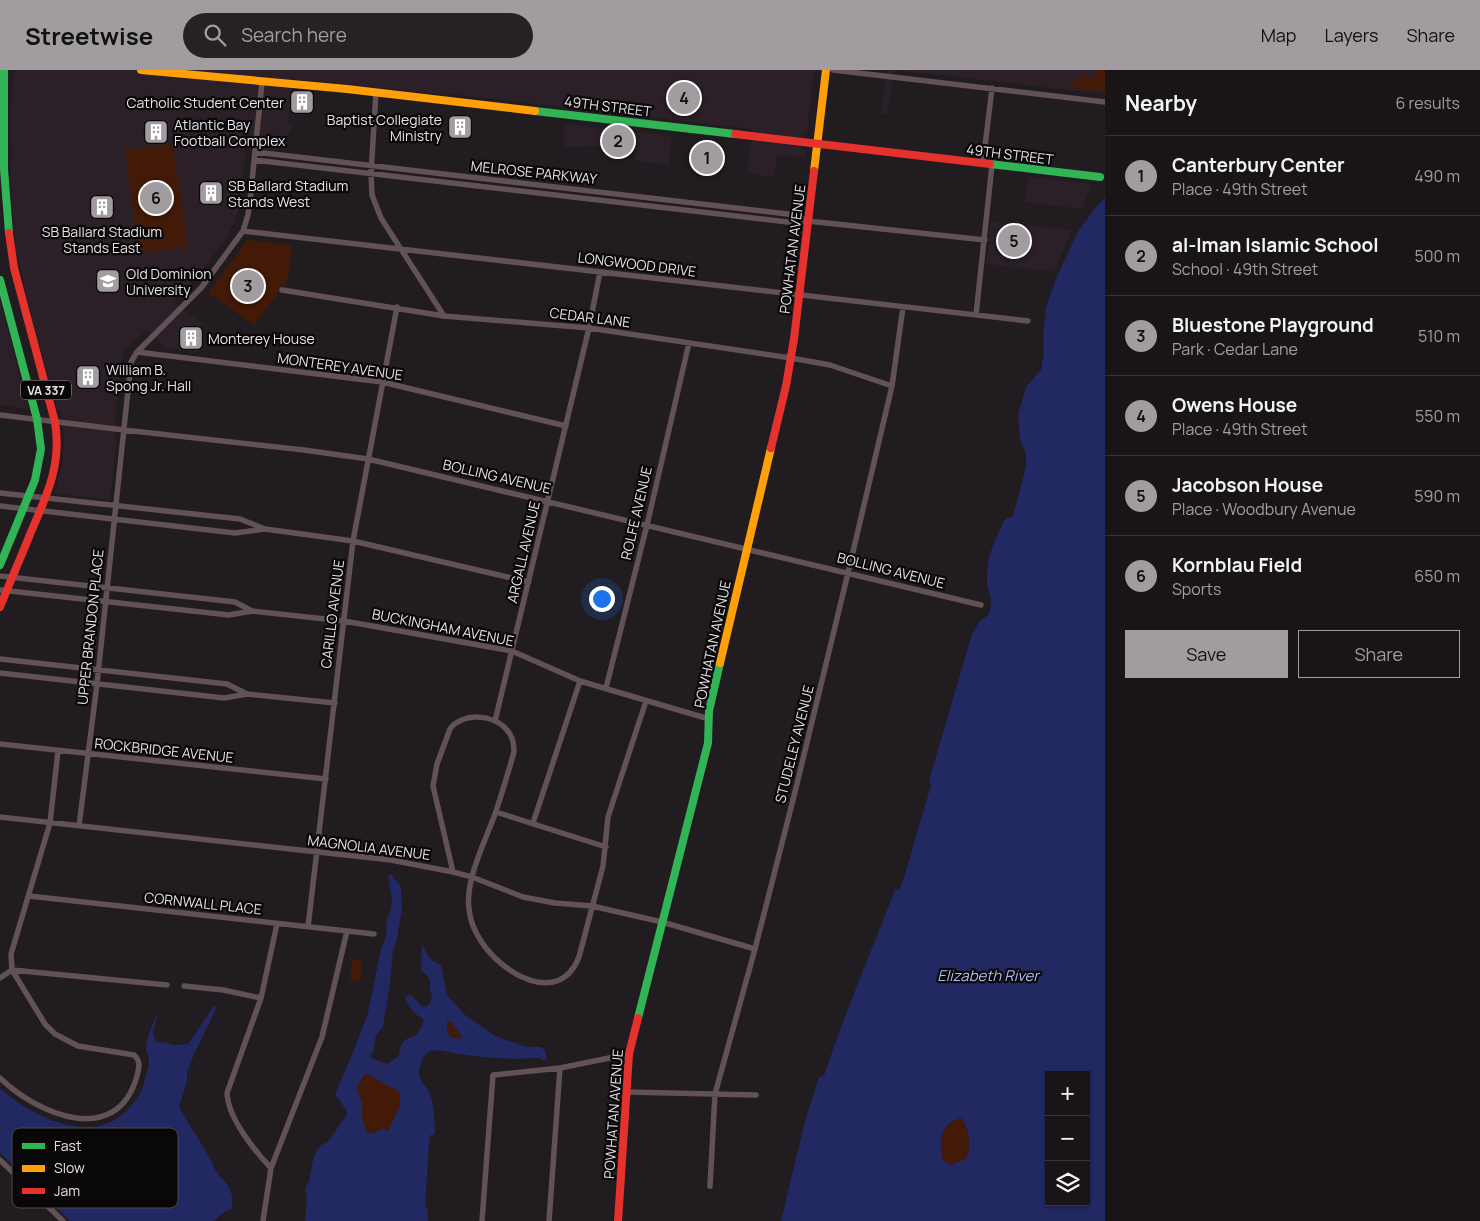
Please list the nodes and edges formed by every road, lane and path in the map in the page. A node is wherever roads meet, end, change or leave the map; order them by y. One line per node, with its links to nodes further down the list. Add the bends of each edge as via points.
1 (4, 70): 39 (street, VA 337, via 3,138 10,246)
2 (141, 70): 6 (street, 49TH STREET)
3 (826, 70): 10 (street, POWHATAN AVENUE)
4 (833, 70): 5 (street)
5 (841, 71): 7 (street)
6 (262, 82): 8 (street, 49TH STREET); 11 (street)
7 (992, 88): 9 (street); 13 (street)
8 (376, 92): 10 (street, 49TH STREET); 15 (street)
9 (1105, 102)
10 (817, 144): 13 (street, 49TH STREET); 18 (street, POWHATAN AVENUE)
11 (255, 152): 12 (street); 15 (street, MELROSE PARKWAY)
12 (254, 160): 16 (street, MELROSE PARKWAY); 19 (street)
13 (983, 164): 14 (street, 49TH STREET)
14 (992, 165): 17 (street, 49TH STREET); 20 (street)
15 (371, 166): 16 (street); 18 (street, MELROSE PARKWAY, via 796,215)
16 (371, 174): 18 (street, MELROSE PARKWAY, via 786,222); 21 (street, via 376,206)
17 (1100, 177)
18 (808, 221): 20 (street, MELROSE PARKWAY); 25 (street, POWHATAN AVENUE)
19 (243, 231): 21 (street, LONGWOOD DRIVE); 33 (street, via 201,288)
20 (985, 240): 28 (street)
21 (402, 250): 22 (street, LONGWOOD DRIVE); 29 (street)
22 (600, 272): 25 (street, LONGWOOD DRIVE); 31 (street, ARGALL AVENUE)
23 (0, 280): 38 (street, VA 337)
24 (282, 290): 26 (street, CEDAR LANE)
25 (800, 295): 27 (street, LONGWOOD DRIVE); 34 (street, POWHATAN AVENUE)
26 (397, 307): 29 (street, CEDAR LANE); 35 (street, CARILLO AVENUE)
27 (903, 307): 28 (street, LONGWOOD DRIVE); 36 (street, STUDELEY AVENUE)
28 (976, 315): 30 (street, LONGWOOD DRIVE)
29 (444, 316): 31 (street, CEDAR LANE)
30 (1028, 321)
31 (589, 328): 32 (street, CEDAR LANE); 40 (street, ARGALL AVENUE)
32 (689, 343): 34 (street, CEDAR LANE); 52 (street, ROLFE AVENUE)
33 (137, 352): 35 (street, MONTEREY AVENUE); 41 (street, UPPER BRANDON PLACE, via 130,362)
34 (792, 358): 36 (street, CEDAR LANE, via 830,365); 55 (street, POWHATAN AVENUE)
35 (382, 382): 40 (street, MONTEREY AVENUE); 42 (street, CARILLO AVENUE)
36 (892, 386): 57 (street, STUDELEY AVENUE)
37 (0, 415): 38 (street, BOLLING AVENUE)
38 (37, 419): 39 (street, BOLLING AVENUE); 44 (street, VA 337, via 40,460)
39 (55, 422): 41 (street, BOLLING AVENUE); 45 (street, VA 337, via 57,458)
40 (566, 426): 46 (street, ARGALL AVENUE)
41 (124, 430): 42 (street, BOLLING AVENUE); 48 (street, UPPER BRANDON PLACE)
42 (368, 459): 46 (street, BOLLING AVENUE); 54 (street, CARILLO AVENUE)
43 (0, 493): 44 (street)
44 (28, 496): 45 (street); 49 (street, VA 337)
45 (45, 498): 48 (street); 50 (street, VA 337)
46 (548, 501): 52 (street, BOLLING AVENUE); 60 (street, ARGALL AVENUE)
47 (0, 506): 49 (street)
48 (116, 506): 51 (street, UPPER BRANDON PLACE); 53 (street, via 240,519)
49 (23, 509): 50 (street); 56 (street, VA 337)
50 (40, 510): 51 (street); 59 (street, VA 337)
51 (115, 519): 53 (street, via 235,533); 61 (street, UPPER BRANDON PLACE)
52 (647, 525): 55 (street, BOLLING AVENUE); 74 (street, ROLFE AVENUE)
53 (265, 529): 54 (street)
54 (353, 541): 60 (street); 67 (street, CARILLO AVENUE)
55 (746, 549): 57 (street, BOLLING AVENUE); 78 (street, POWHATAN AVENUE)
56 (0, 564)
57 (848, 573): 64 (street, BOLLING AVENUE); 100 (street, STUDELEY AVENUE)
58 (0, 576): 59 (street, BUCKINGHAM AVENUE)
59 (12, 577): 61 (street, BUCKINGHAM AVENUE); 62 (street, VA 337)
60 (529, 582): 68 (street, ARGALL AVENUE)
61 (107, 588): 63 (street, UPPER BRANDON PLACE); 66 (street, BUCKINGHAM AVENUE, via 235,602)
62 (3, 590): 63 (street, BUCKINGHAM AVENUE); 65 (street, VA 337)
63 (106, 602): 66 (street, BUCKINGHAM AVENUE, via 229,615); 70 (street, UPPER BRANDON PLACE)
64 (981, 605)
65 (0, 607)
66 (252, 610): 67 (street, BUCKINGHAM AVENUE)
67 (344, 621): 68 (street, BUCKINGHAM AVENUE); 77 (street, CARILLO AVENUE)
68 (512, 651): 72 (street, BUCKINGHAM AVENUE); 79 (street, ARGALL AVENUE)
69 (0, 658): 70 (street)
70 (98, 670): 73 (street, UPPER BRANDON PLACE); 75 (street, via 227,684)
71 (0, 673): 73 (street)
72 (580, 680): 74 (street, BUCKINGHAM AVENUE); 87 (street)
73 (97, 684): 75 (street, via 224,698); 82 (street, UPPER BRANDON PLACE)
74 (606, 688): 76 (street, BUCKINGHAM AVENUE)
75 (247, 694): 77 (street)
76 (646, 701): 78 (street, BUCKINGHAM AVENUE); 89 (street, via 608,817)
77 (335, 703): 83 (street, CARILLO AVENUE)
78 (709, 719): 95 (street, POWHATAN AVENUE, via 708,743)
79 (495, 721): 84 (street, via 507,729 514,743); 91 (street, via 476,717 457,721 450,729 437,764 433,786)
80 (0, 744): 81 (street, ROCKBRIDGE AVENUE)
81 (58, 751): 82 (street, ROCKBRIDGE AVENUE); 86 (street)
82 (88, 755): 83 (street, ROCKBRIDGE AVENUE); 88 (street, UPPER BRANDON PLACE)
83 (326, 779): 90 (street, CARILLO AVENUE)
84 (496, 812): 87 (street); 92 (street)
85 (0, 817): 86 (street, MAGNOLIA AVENUE)
86 (50, 823): 88 (street, MAGNOLIA AVENUE); 93 (street)
87 (534, 824): 89 (street)
88 (79, 826): 90 (street, MAGNOLIA AVENUE)
89 (606, 847): 94 (street)
90 (317, 853): 91 (street, MAGNOLIA AVENUE, via 391,860); 97 (street, CARILLO AVENUE)
91 (453, 872): 92 (street, MAGNOLIA AVENUE)
92 (472, 877): 94 (street, MAGNOLIA AVENUE, via 523,897); 94 (street, via 468,892 469,908 481,942 501,964 534,982 557,981 572,971 579,957)
93 (29, 896): 96 (street, CORNWALL PLACE); 101 (street, via 11,954)
94 (592, 906): 95 (street, MAGNOLIA AVENUE)
95 (662, 922): 100 (street, MAGNOLIA AVENUE); 106 (street, POWHATAN AVENUE)
96 (277, 924): 97 (street, CORNWALL PLACE); 105 (street)
97 (308, 927): 98 (street, CORNWALL PLACE)
98 (347, 931): 99 (street, CORNWALL PLACE); 113 (street, via 322,1038)
99 (374, 934)
100 (755, 949): 110 (street, STUDELEY AVENUE)
101 (12, 970): 102 (street); 103 (street); 108 (street, via 45,1024 56,1034 78,1046 134,1055 139,1067 133,1090 119,1108 89,1120 67,1117 39,1106)
102 (0, 978)
103 (167, 985)
104 (184, 986): 105 (street)
105 (261, 998): 113 (street, via 229,1085 227,1101 258,1154)
106 (629, 1054): 107 (street); 109 (street, POWHATAN AVENUE)
107 (560, 1068): 119 (street, via 493,1075); 120 (street)
108 (0, 1078)
109 (627, 1092): 110 (street); 121 (street, POWHATAN AVENUE)
110 (715, 1094): 111 (street); 115 (street, STUDELEY AVENUE)
111 (756, 1095)
112 (0, 1160): 114 (street)
113 (272, 1168): 118 (street)
114 (12, 1172)
115 (710, 1186)
116 (50, 1208): 117 (street)
117 (63, 1221)
118 (263, 1221)
119 (482, 1221)
120 (549, 1221)
121 (618, 1221)

